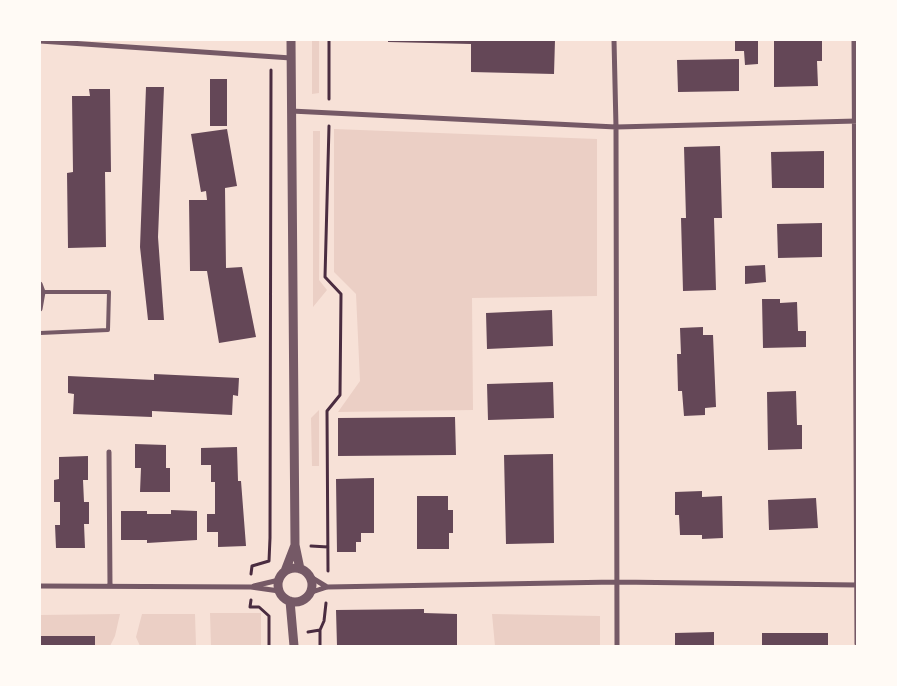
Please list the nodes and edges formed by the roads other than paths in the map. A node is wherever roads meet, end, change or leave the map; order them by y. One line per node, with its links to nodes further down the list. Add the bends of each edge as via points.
1 (291, 40): 5 (street)
2 (614, 40): 8 (street)
3 (854, 40): 7 (street)
4 (40, 42): 5 (street)
5 (291, 58): 6 (street)
6 (291, 111): 8 (street); 14 (street)
7 (856, 121): 8 (street); 20 (street)
8 (616, 127): 19 (street)
9 (40, 284): 10 (street)
10 (43, 292): 11 (street); 12 (lane, via 109,292 108,330)
11 (40, 309)
12 (40, 332)
13 (109, 452): 22 (street)
14 (295, 545): 15 (street); 16 (street)
15 (300, 569): 16 (street); 17 (street)
16 (285, 571): 18 (street)
17 (309, 576): 24 (street); 26 (street, via 312,584)
18 (279, 580): 23 (street); 25 (street)
19 (616, 582): 20 (street); 24 (street); 30 (street)
20 (856, 585): 28 (street)
21 (40, 586): 22 (street)
22 (110, 586): 23 (street)
23 (251, 587): 25 (street)
24 (328, 587): 26 (street)
25 (279, 591): 27 (street)
26 (309, 593): 27 (street)
27 (294, 601): 29 (street)
28 (857, 644)
29 (294, 646)
30 (617, 646)

